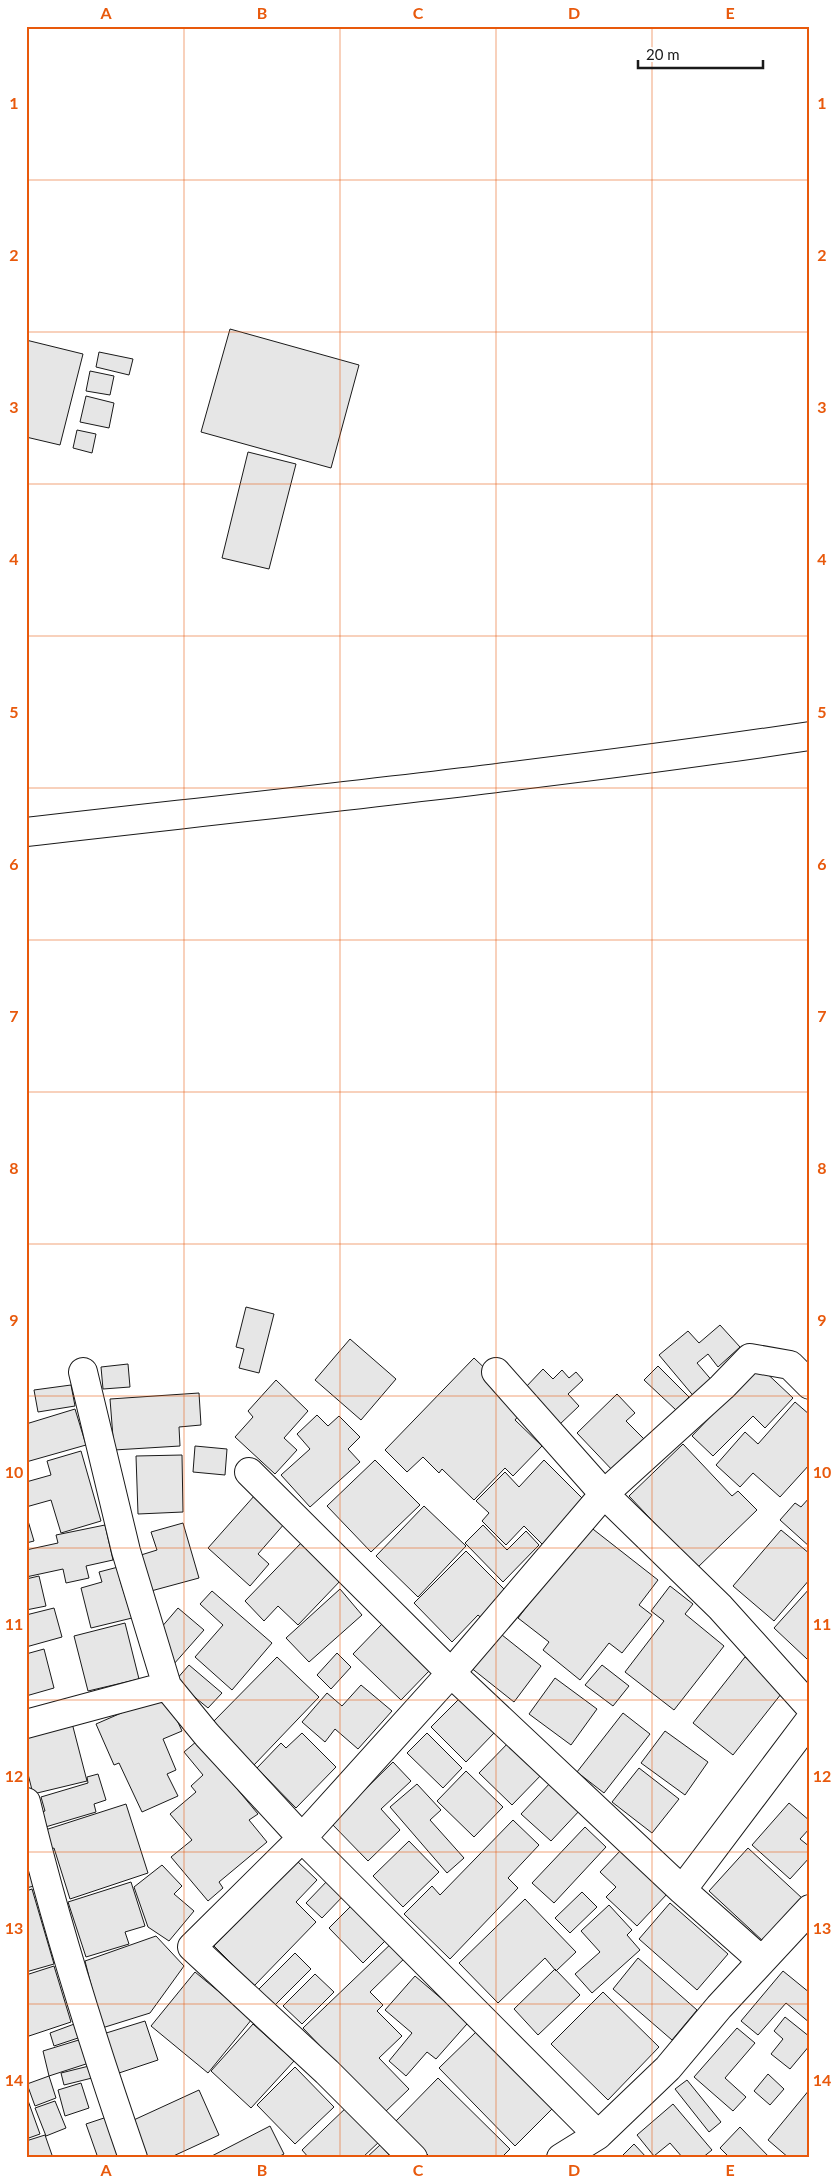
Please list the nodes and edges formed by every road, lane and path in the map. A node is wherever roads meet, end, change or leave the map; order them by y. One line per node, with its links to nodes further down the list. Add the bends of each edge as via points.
1 (810, 736): 2 (street, via 347,796)
2 (26, 832)
3 (83, 1372): 9 (street, via 126,1551)
4 (496, 1372): 7 (street)
5 (810, 1385): 7 (street, via 790,1365 750,1358)
6 (249, 1472): 8 (street)
7 (604, 1494): 8 (street); 10 (street, via 720,1607)
8 (451, 1673): 14 (street); 15 (street)
9 (167, 1686): 12 (street); 14 (street, via 207,1735)
10 (810, 1707)
11 (810, 1720): 15 (street)
12 (26, 1724)
13 (26, 1802): 19 (street, via 44,1879 85,2020)
14 (302, 1838): 18 (street); 20 (street, via 192,1948 327,2072)
15 (682, 1890): 17 (street)
16 (810, 1909): 17 (street)
17 (761, 1960): 18 (street, via 668,2068)
18 (598, 2135): 21 (street)
19 (133, 2158)
20 (413, 2158)
21 (561, 2158)

